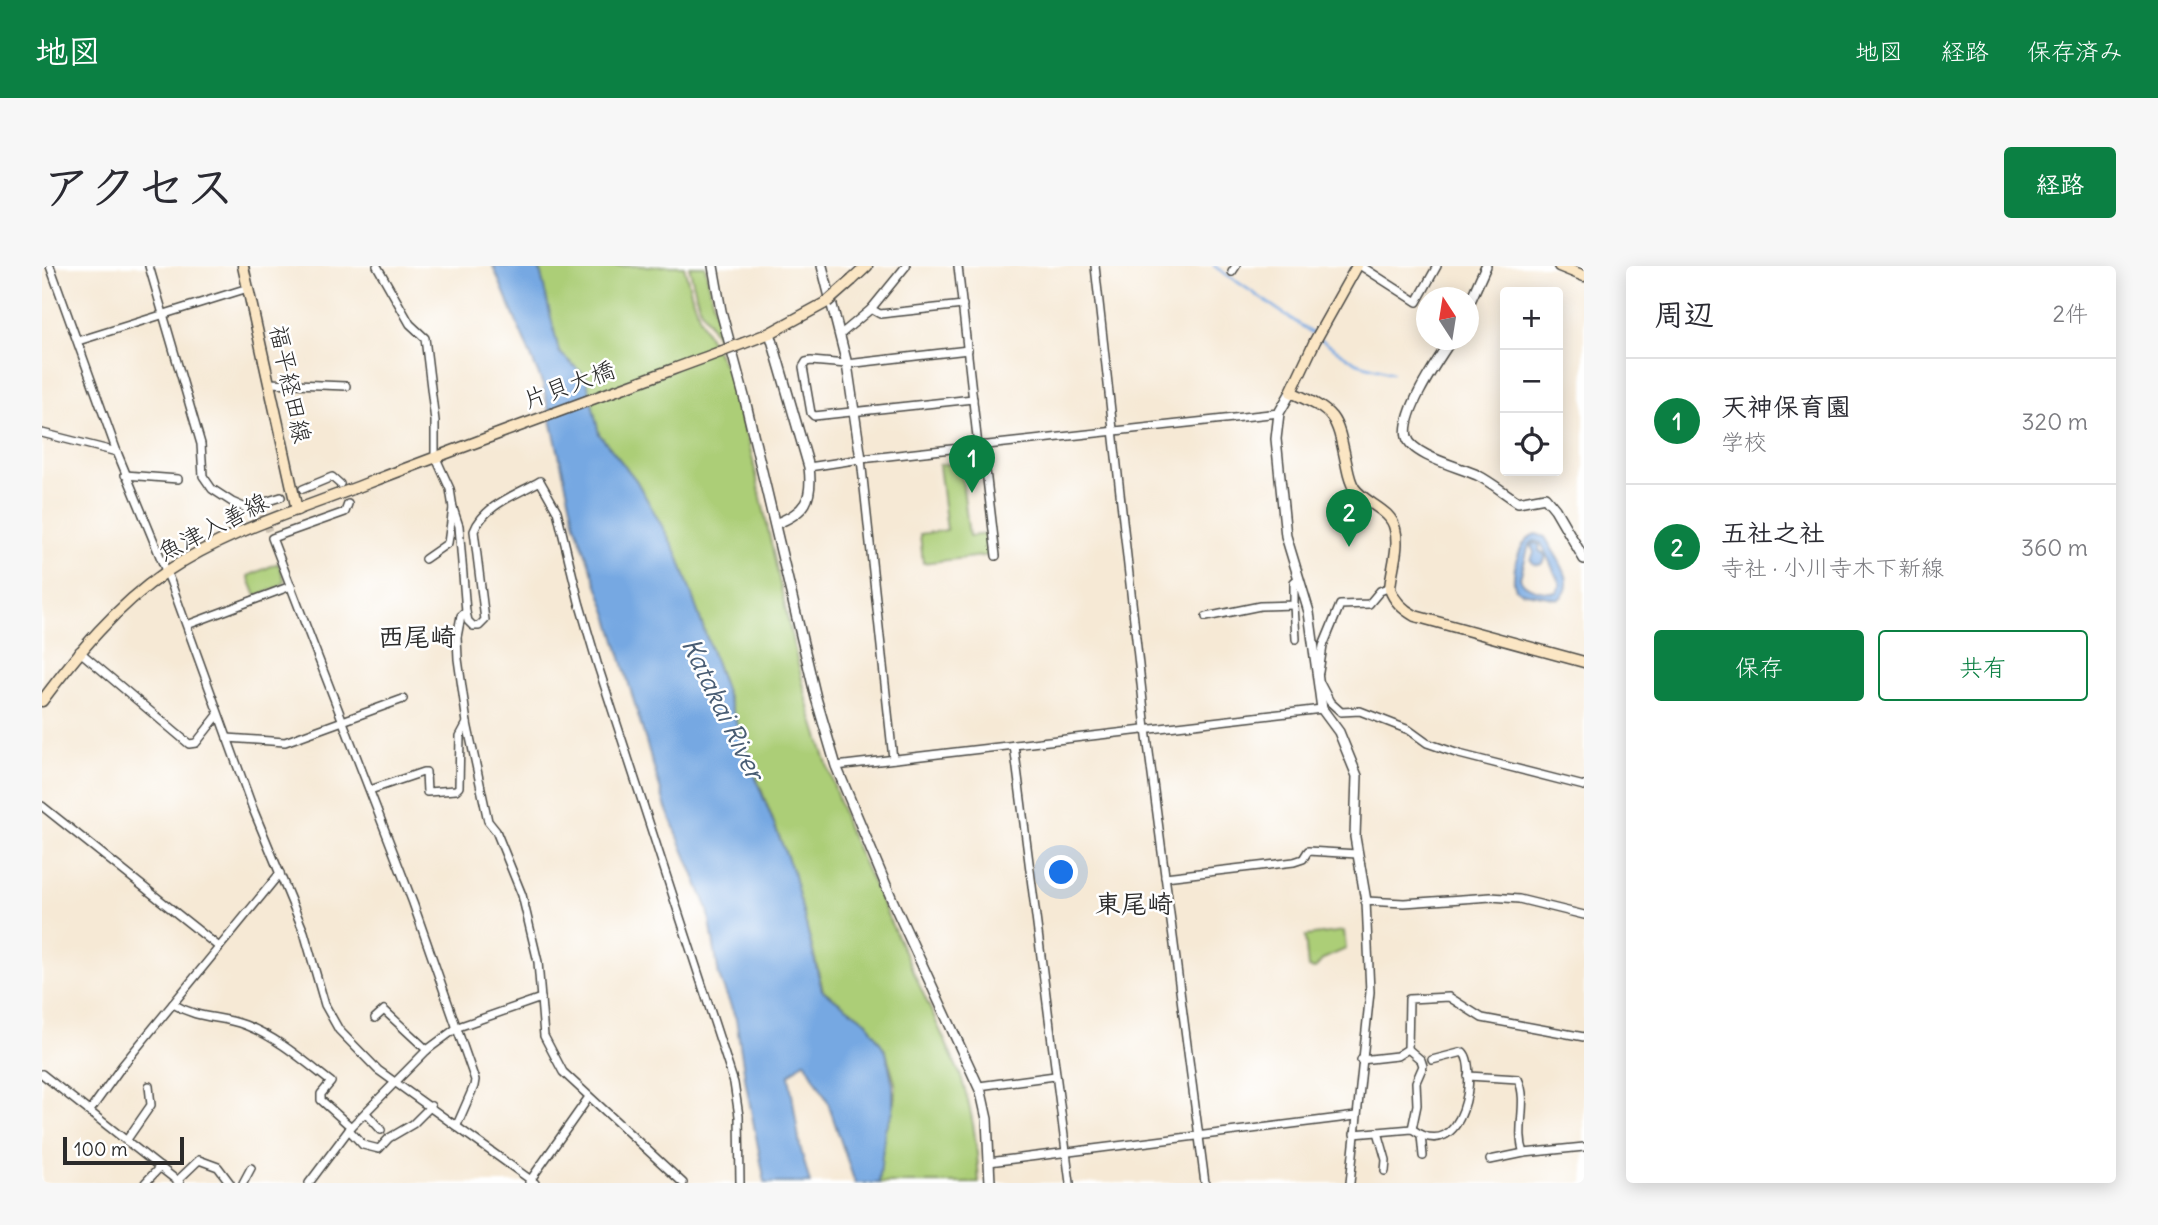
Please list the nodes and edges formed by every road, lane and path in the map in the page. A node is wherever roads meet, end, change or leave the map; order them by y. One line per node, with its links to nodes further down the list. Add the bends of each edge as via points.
1 (50, 266): 23 (street)
2 (149, 266): 20 (street)
3 (243, 266): 17 (main road, 福平経田線)
4 (377, 266): 37 (street, via 410,324 425,338)
5 (713, 266): 48 (street)
6 (822, 266): 22 (street)
7 (867, 266): 21 (main road, bridge, via 827,302)
8 (906, 266): 19 (street)
9 (958, 266): 18 (street)
10 (1096, 266): 33 (street)
11 (1359, 266): 12 (street, via 1417,302); 29 (main road)
12 (1437, 266)
13 (1486, 266): 16 (street)
14 (1559, 266): 15 (main road)
15 (1584, 276)
16 (1477, 287)
17 (248, 288): 20 (street); 27 (main road, 福平経田線)
18 (963, 304): 19 (street, via 880,314); 24 (street)
19 (871, 309): 22 (street)
20 (163, 315): 23 (street); 44 (street, via 201,444 204,476 212,489 246,508)
21 (770, 334): 37 (main road, 片貝大橋, bridge); 39 (street)
22 (841, 334): 26 (street)
23 (78, 341): 36 (street)
24 (968, 350): 26 (street); 30 (street)
25 (1444, 350): 51 (street, via 1425,380 1407,424 1411,445 1476,475 1518,502 1545,497)
26 (847, 364): 31 (street); 31 (street, via 811,360 803,367 814,416)
27 (269, 383): 28 (street); 47 (main road, 福平経田線)
28 (346, 386)
29 (1290, 392): 32 (street); 55 (main road, via 1329,412 1342,434 1353,487 1395,527)
30 (973, 399): 31 (street); 35 (street)
31 (855, 412): 38 (street)
32 (1279, 413): 33 (street); 53 (street, via 1276,439 1286,536)
33 (1113, 430): 35 (street); 70 (street)
34 (42, 433): 36 (street)
35 (981, 446): 38 (street); 49 (street)
36 (117, 453): 40 (street)
37 (440, 455): 46 (street); 47 (main road, 魚津入善線)
38 (860, 459): 39 (street); 73 (street)
39 (809, 467): 48 (street, via 807,502 793,517)
40 (125, 475): 41 (street); 52 (street)
41 (178, 479)
42 (340, 484): 43 (street, via 332,477)
43 (303, 489)
44 (281, 497)
45 (348, 504): 54 (street, via 345,512 272,538)
46 (453, 508): 50 (street, via 448,543); 57 (street, via 459,526)
47 (297, 510): 52 (main road, 魚津入善線, via 213,545)
48 (775, 524): 74 (street)
49 (996, 556)
50 (425, 559)
51 (1584, 559)
52 (165, 573): 59 (street); 61 (main road, 魚津入善線, via 112,616)
53 (1299, 578): 56 (street, via 1294,582); 63 (street, via 1309,612)
54 (291, 586): 59 (street); 68 (street)
55 (1390, 587): 62 (main road, via 1415,617); 63 (street, via 1368,604 1340,605)
56 (1294, 605): 58 (street, via 1260,606); 60 (street)
57 (466, 612): 69 (street, via 457,637); 129 (street, via 472,626 485,620 474,531 478,522 495,506 540,481 556,511 597,663 734,1083)
58 (1206, 617)
59 (187, 625): 67 (street)
60 (1296, 639)
61 (79, 651): 65 (main road, 魚津入善線); 67 (street, via 189,744 196,743)
62 (1584, 662)
63 (1316, 676): 66 (street); 75 (street, via 1341,712 1360,711 1459,754)
64 (403, 699): 68 (street)
65 (42, 701)
66 (1322, 709): 70 (street); 78 (street, via 1339,732 1357,776)
67 (218, 715): 71 (street)
68 (343, 722): 71 (street, via 285,742); 76 (street)
69 (467, 723): 76 (street, via 460,736 456,790 427,792 423,772); 84 (street, via 488,821 522,895 538,962)
70 (1146, 729): 72 (street); 80 (street)
71 (227, 738): 79 (street)
72 (1014, 745): 73 (street); 94 (street)
73 (893, 759): 74 (street)
74 (836, 766): 98 (street)
75 (1584, 786)
76 (369, 790): 87 (street)
77 (42, 806): 83 (street)
78 (1357, 854): 80 (street, via 1308,851 1294,862); 81 (street)
79 (280, 873): 83 (street); 96 (street, via 304,932 325,1005 340,1030)
80 (1165, 877): 111 (street)
81 (1366, 901): 82 (street, via 1491,897); 91 (street, via 1370,992)
82 (1584, 915)
83 (219, 947): 85 (street)
84 (541, 998): 87 (street); 99 (street, via 544,1036 563,1072)
85 (173, 1004): 101 (street); 105 (street, via 189,1014 246,1025 290,1050 331,1082 321,1100)
86 (375, 1018): 90 (street, via 384,1010)
87 (458, 1027): 90 (street); 104 (street, via 475,1080)
88 (1584, 1037): 89 (street, via 1482,1018 1449,997 1409,999)
89 (1408, 1049): 91 (street, via 1397,1056); 107 (street, via 1423,1066 1416,1082)
90 (427, 1050): 96 (street)
91 (1361, 1060): 103 (street)
92 (1433, 1060): 95 (street, via 1463,1052 1469,1063)
93 (42, 1074): 101 (street)
94 (1055, 1076): 98 (street); 114 (street)
95 (1468, 1076): 110 (street, via 1464,1106 1454,1129 1433,1137); 115 (street, via 1518,1079)
96 (396, 1082): 100 (street); 102 (street)
97 (149, 1086): 112 (street, via 151,1105)
98 (979, 1086): 118 (street, via 987,1119)
99 (589, 1097): 123 (street); 128 (street)
100 (431, 1107): 104 (street); 105 (street, via 379,1149 363,1145)
101 (89, 1112): 112 (street)
102 (366, 1113): 105 (street); 106 (street)
103 (1356, 1116): 109 (street); 111 (street)
104 (457, 1125): 123 (street)
105 (350, 1129): 127 (street)
106 (381, 1129)
107 (1412, 1129): 108 (street); 110 (street)
108 (1378, 1132): 109 (street); 121 (street)
109 (1354, 1134): 133 (street)
110 (1421, 1135): 116 (street)
111 (1199, 1136): 114 (street); 132 (street)
112 (127, 1140): 119 (street)
113 (1584, 1147): 115 (street)
114 (1066, 1153): 118 (street); 131 (street)
115 (1524, 1153): 117 (street)
116 (1423, 1156)
117 (1490, 1160)
118 (989, 1162): 130 (street)
119 (159, 1167): 122 (street); 124 (street)
120 (251, 1168): 126 (street)
121 (1385, 1171)
122 (179, 1182): 125 (street, via 199,1160 218,1167)
123 (531, 1182)
124 (145, 1183)
125 (229, 1183)
126 (243, 1183)
127 (309, 1183)
128 (682, 1183)
129 (740, 1183)
130 (990, 1183)
131 (1070, 1183)
132 (1205, 1183)
133 (1350, 1183)

